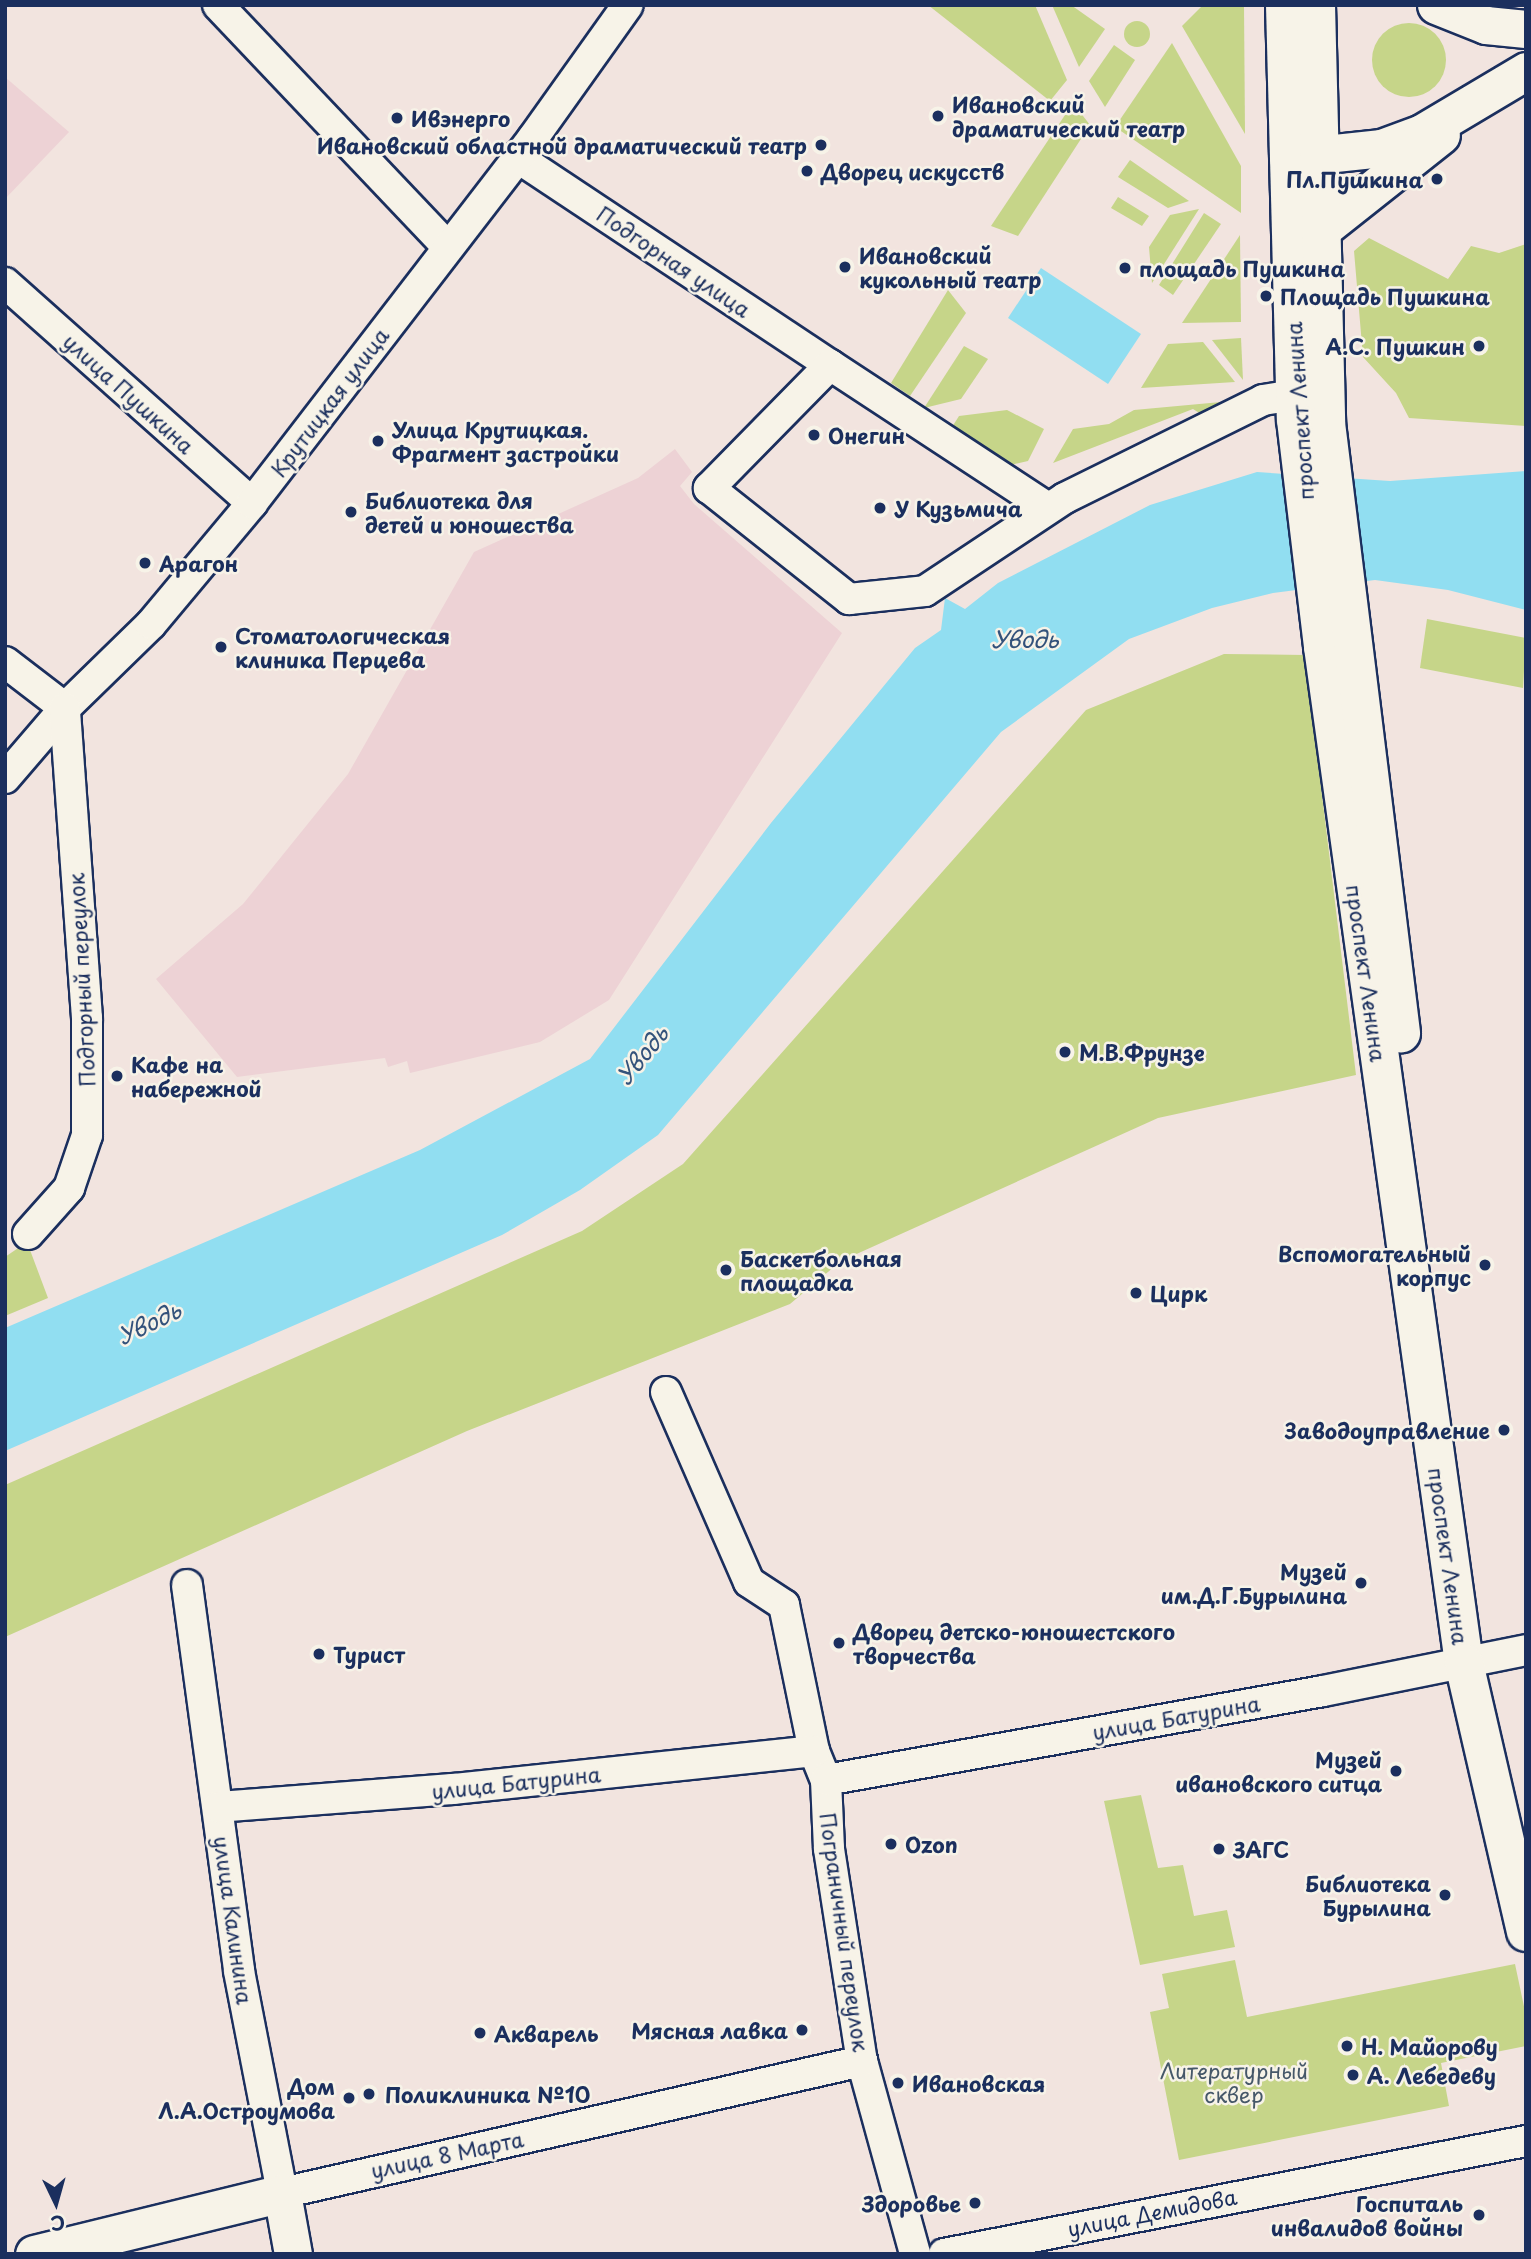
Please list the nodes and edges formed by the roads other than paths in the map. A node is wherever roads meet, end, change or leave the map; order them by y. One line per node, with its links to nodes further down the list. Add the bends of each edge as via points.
1 (218, 5): 12 (street)
2 (628, 5): 9 (street, Крутицкая улица)
3 (1285, 5): 10 (highway, проспект Ленина)
4 (1316, 5): 10 (highway, проспект Ленина)
5 (1436, 5): 6 (main road, via 1486,25)
6 (1526, 29)
7 (1526, 71): 8 (main road)
8 (1486, 96): 10 (main road, via 1422,133 1392,144); 11 (main road)
9 (517, 157): 12 (street, Крутицкая улица); 14 (street, Подгорная улица)
10 (1303, 157): 11 (highway, проспект Ленина); 15 (highway, проспект Ленина)
11 (1321, 230): 15 (highway, проспект Ленина)
12 (448, 247): 16 (street, Крутицкая улица)
13 (5, 283): 16 (street, улица Пушкина)
14 (830, 365): 17 (street, Подгорная улица); 17 (street, via 709,488 849,599 925,591)
15 (1305, 413): 17 (street, via 1263,400); 25 (highway, проспект Ленина)
16 (252, 503): 19 (street, Крутицкая улица, via 151,624)
17 (1048, 508)
18 (5, 662): 19 (street)
19 (65, 708): 20 (street, Крутицкая улица); 21 (street, Подгорный переулок, via 87,1018 88,1135 69,1188)
20 (5, 778)
21 (28, 1234)
22 (666, 1392): 26 (street, Пограничный переулок, via 749,1581 784,1605)
23 (187, 1585): 28 (street, улица Калинина)
24 (1526, 1650): 25 (street, улица Батурина)
25 (1476, 1661): 27 (street, улица Батурина); 29 (highway, проспект Ленина); 30 (highway, проспект Ленина)
26 (814, 1751): 27 (street, Пограничный переулок); 28 (street, улица Батурина, via 453,1789)
27 (826, 1780): 31 (street, Пограничный переулок, via 829,1849)
28 (218, 1807): 33 (street, улица Калинина, via 239,1971)
29 (1526, 1816)
30 (1526, 1932)
31 (862, 2061): 33 (street, улица 8 Марта); 36 (street, Пограничный переулок, via 904,2229)
32 (1526, 2141): 37 (street, улица Демидова)
33 (282, 2193): 34 (main road, улица 8 Марта); 35 (main road, улица Калинина)
34 (34, 2254)
35 (293, 2254)
36 (915, 2254)
37 (944, 2254)

